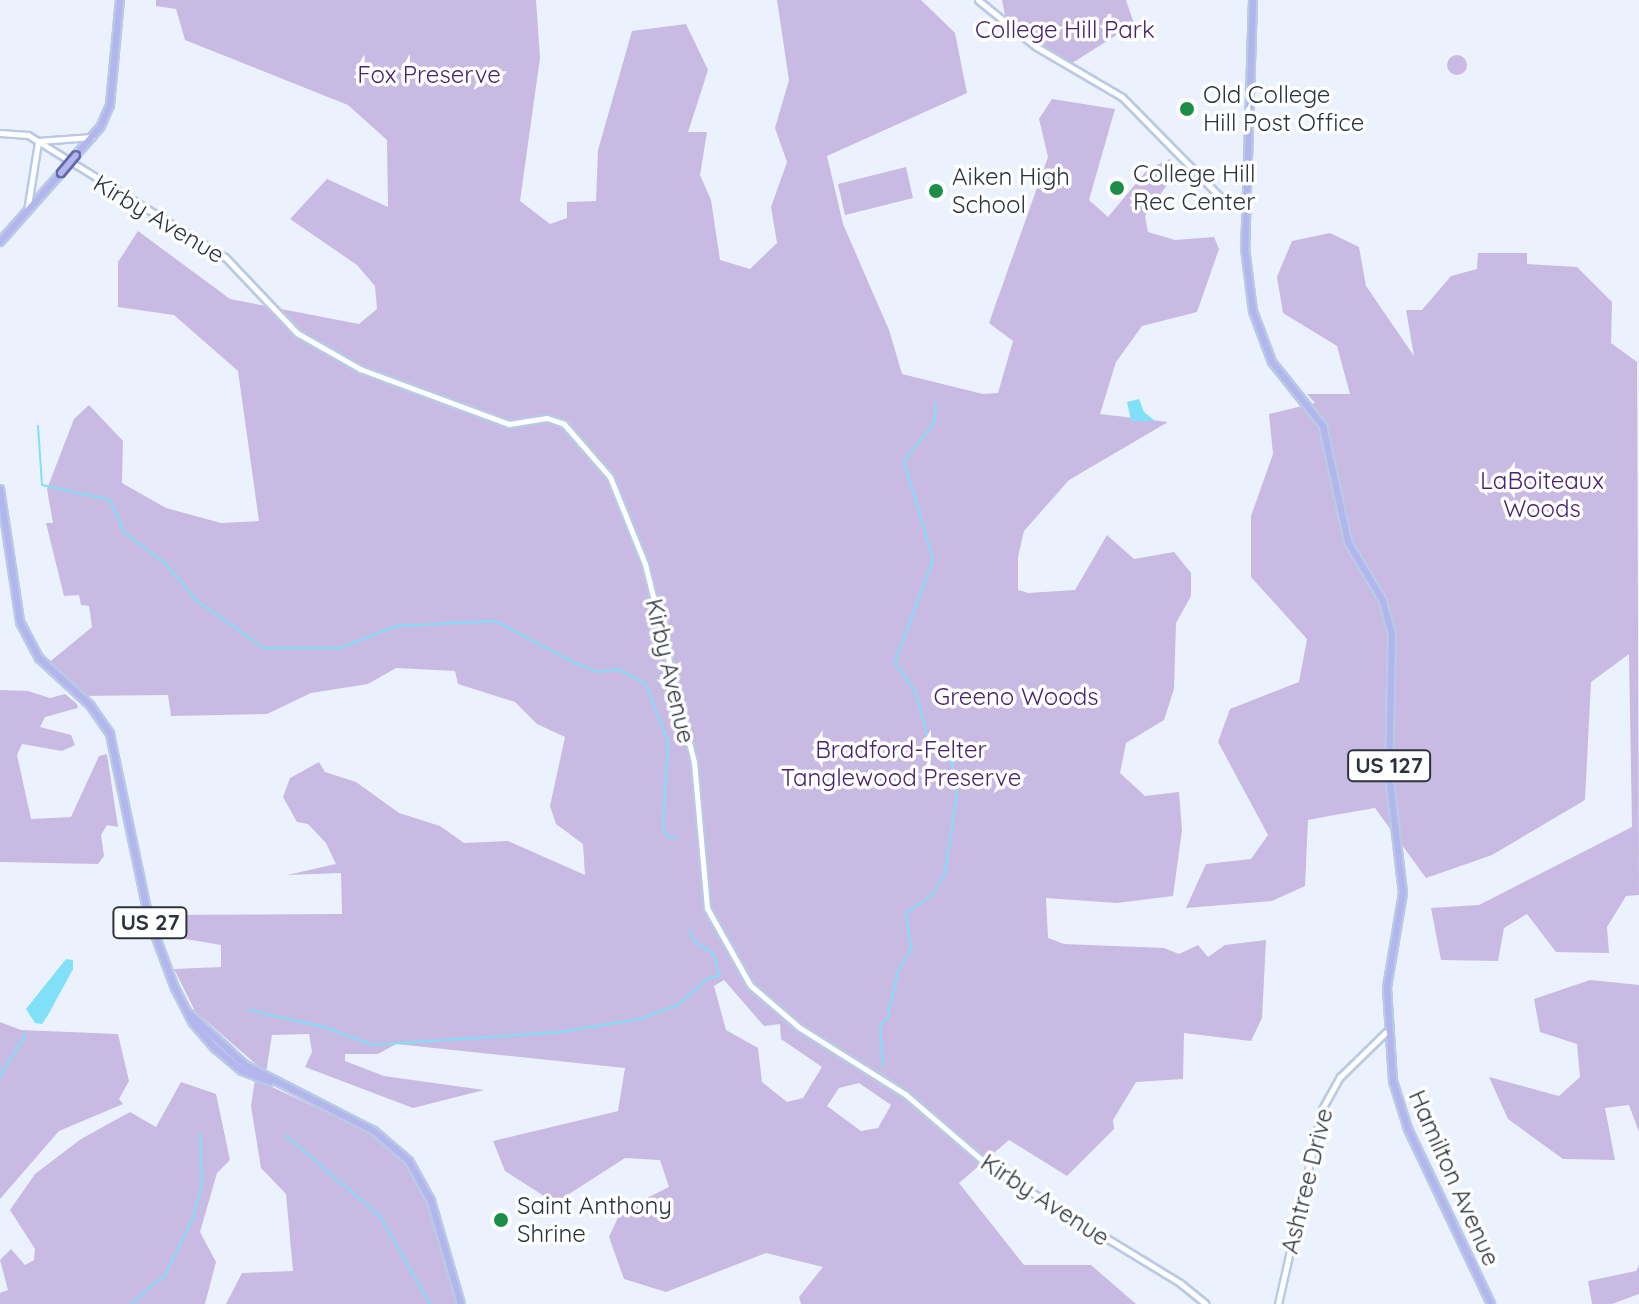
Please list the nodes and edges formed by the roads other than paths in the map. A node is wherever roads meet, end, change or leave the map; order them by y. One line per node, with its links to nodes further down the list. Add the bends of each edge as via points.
1 (120, 0): 5 (main road, via 112,98)
2 (978, 0): 7 (street, via 1035,46 1122,97 1226,203)
3 (1253, 0): 7 (main road, Hamilton Avenue / US 127)
4 (0, 133): 6 (street, Kirby Avenue)
5 (92, 137): 6 (street, Kirby Avenue); 8 (main road, bridge)
6 (38, 142): 8 (street); 15 (street, Kirby Avenue, via 225,257 297,333 360,369 509,424 547,418 564,424 610,477 645,564 694,762 707,908 747,981 800,1028 893,1085 990,1167)
7 (1246, 208): 11 (main road, Hamilton Avenue / US 127, via 1245,257 1256,327 1272,362 1323,426 1348,542 1377,588 1390,623 1389,774 1403,893 1388,977)
8 (27, 212): 9 (main road)
9 (0, 242)
10 (0, 489): 14 (main road, US 27, via 20,622 39,658 90,705 110,734 152,933 187,1012 270,1082 374,1131 409,1161 431,1201)
11 (1386, 1032): 12 (street, Ashtree Drive); 13 (main road, Hamilton Avenue / US 127)
12 (1374, 1049): 13 (street); 16 (street, Ashtree Drive, via 1340,1077 1322,1109)
13 (1389, 1049): 17 (main road, Hamilton Avenue / US 127, via 1408,1129)
14 (461, 1304)
15 (1206, 1304)
16 (1278, 1304)
17 (1491, 1304)

